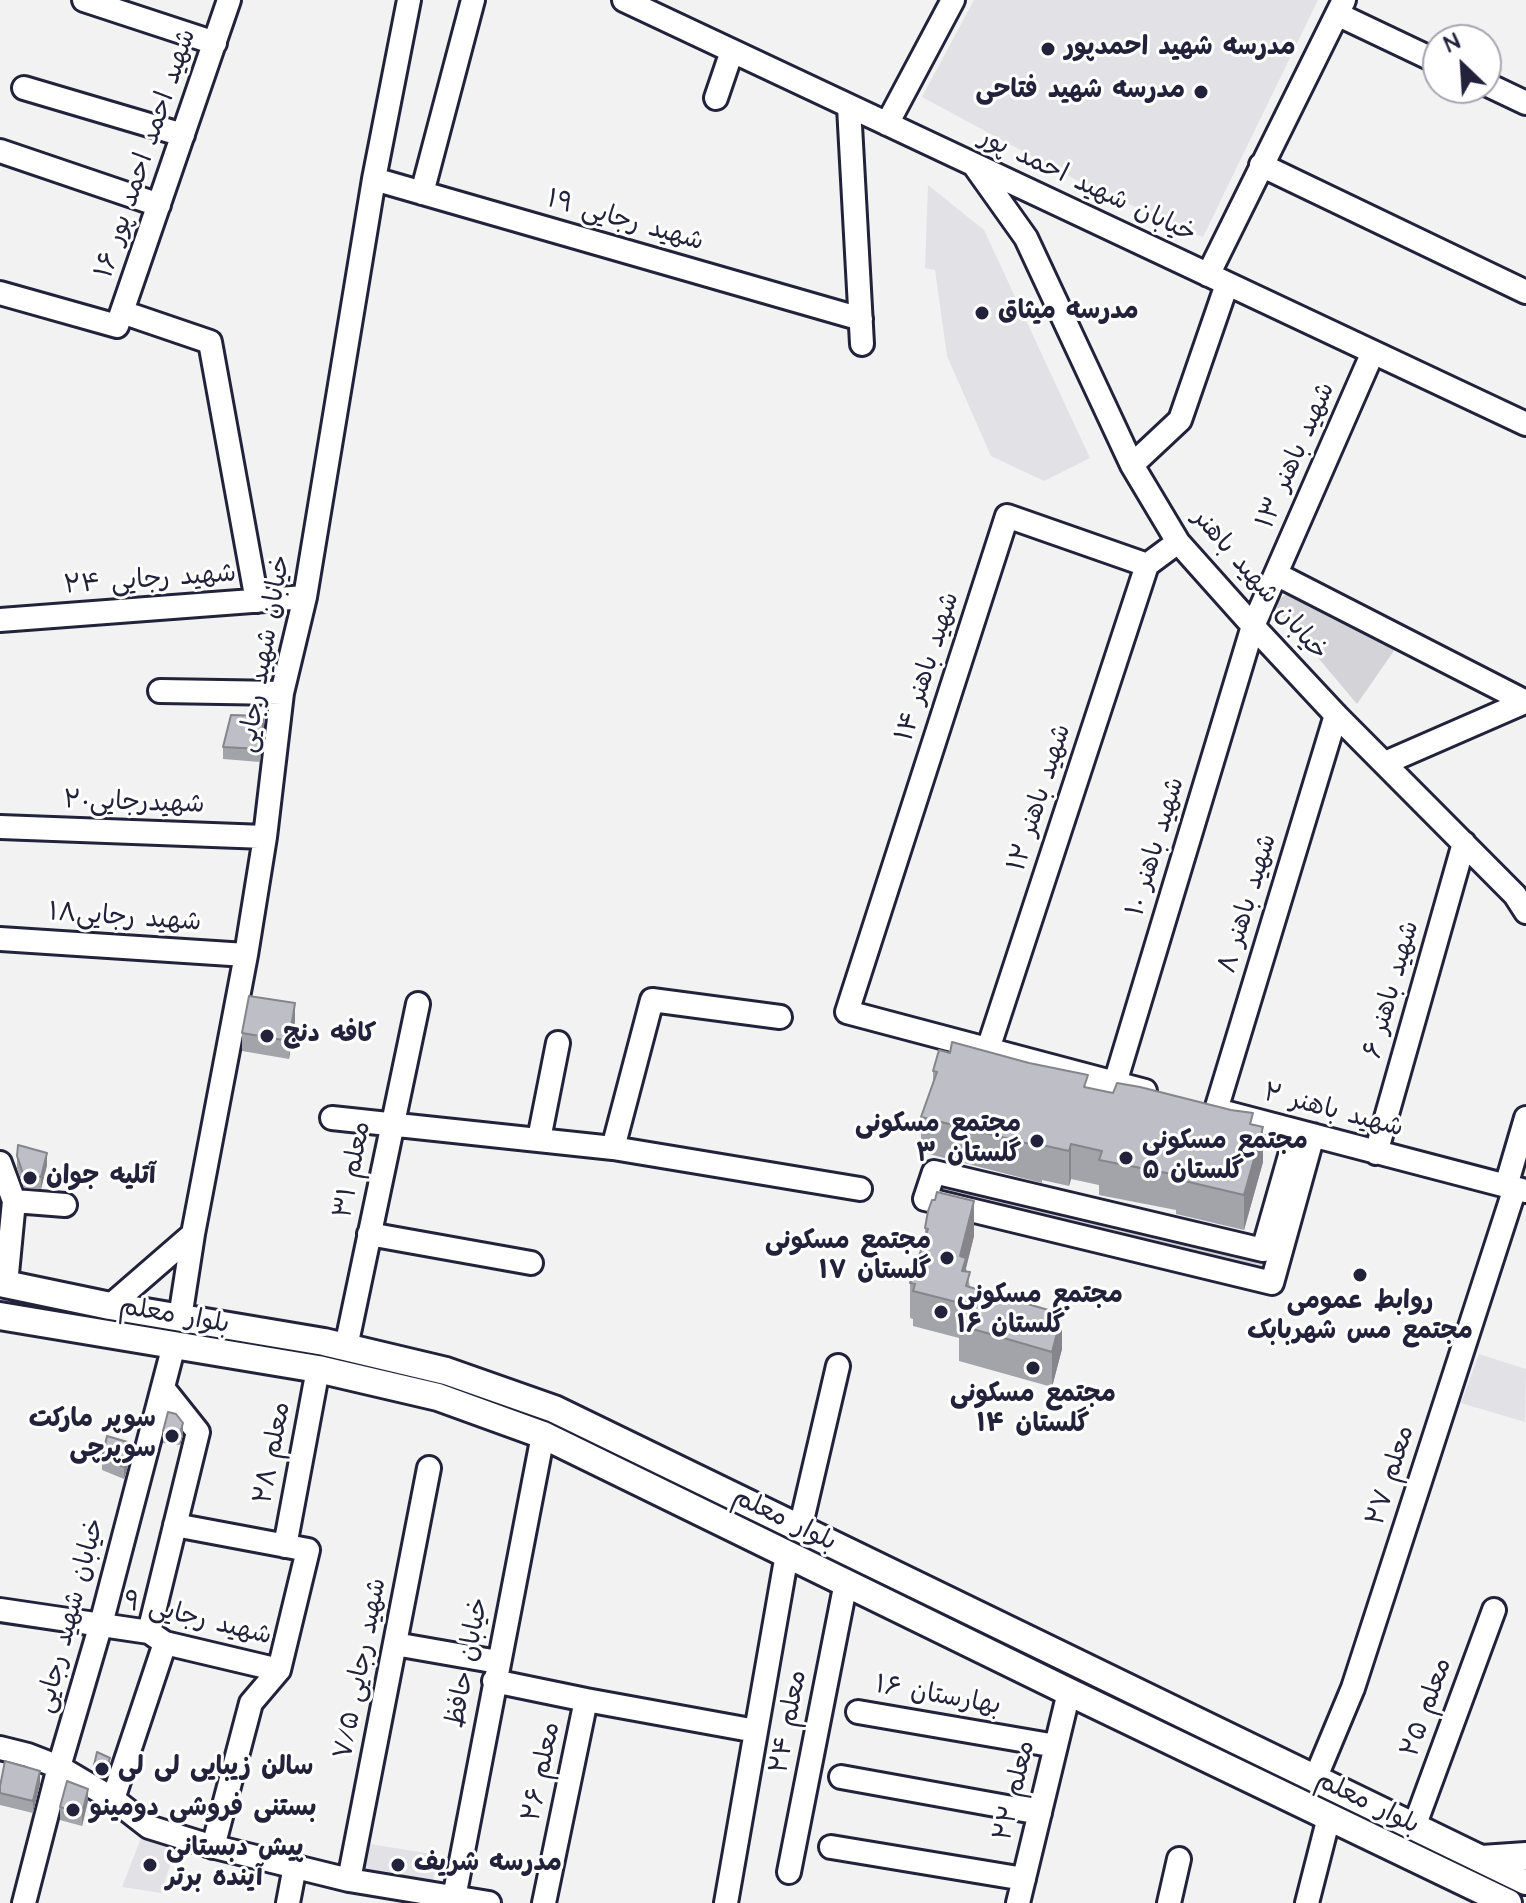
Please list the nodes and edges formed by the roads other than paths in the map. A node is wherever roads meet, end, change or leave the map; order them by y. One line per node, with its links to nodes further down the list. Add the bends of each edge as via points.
1 (84, 0): 8 (street)
2 (229, 0): 8 (street, شهید احمد احمد پور ۱۶)
3 (473, 0): 22 (street)
4 (624, 0): 9 (street, خیابان شهید احمد پور)
5 (953, 0): 16 (street)
6 (410, 3): 21 (street, خیابان شهید رجایی)
7 (1340, 7): 10 (street); 20 (street)
8 (215, 43): 17 (street, شهید احمد احمد پور ۱۶)
9 (732, 51): 13 (street); 15 (street, خیابان شهید احمد پور)
10 (1422, 53)
11 (24, 88): 17 (street)
12 (1502, 92): 14 (street)
13 (716, 98)
14 (1526, 103)
15 (849, 107): 16 (street, خیابان شهید احمد پور); 28 (street)
16 (887, 124): 19 (street, خیابان شهید احمد پور)
17 (183, 135): 23 (street, شهید احمد احمد پور ۱۶)
18 (0, 151): 23 (street)
19 (973, 164): 24 (street, خیابان شهید احمد پور); 32 (street, خیابان شهید باهنر, via 1026,238)
20 (1261, 165): 24 (street); 25 (street)
21 (374, 179): 22 (street, شهید رجایی ۱۹); 36 (street, خیابان شهید رجایی)
22 (422, 193): 28 (street, شهید رجایی ۱۹)
23 (159, 205): 27 (street, شهید احمد احمد پور ۱۶)
24 (1218, 279): 30 (street, خیابان شهید احمد پور); 32 (street, via 1180,420)
25 (1526, 292)
26 (0, 295): 27 (street)
27 (119, 319): 37 (street, via 210,342)
28 (861, 319): 29 (street)
29 (862, 344)
30 (1373, 352): 31 (street, خیابان شهید احمد پور); 35 (street, شهید باهنر ۱۳)
31 (1526, 424)
32 (1132, 465): 33 (street, خیابان شهید باهنر)
33 (1178, 542): 34 (street); 39 (street, خیابان شهید باهنر)
34 (1147, 565): 55 (street, شهید باهنر ۱۲); 55 (street, شهید باهنر ۱۴, via 1007,516 847,1012)
35 (1276, 574): 39 (street, شهید باهنر ۱۳); 42 (street)
36 (305, 597): 37 (street, شهید رجایی ۲۴); 41 (street, خیابان شهید رجایی)
37 (257, 601): 38 (street, شهید رجایی ۲۴)
38 (0, 620)
39 (1253, 626): 43 (street, خیابان شهید باهنر); 57 (street, شهید باهنر ۱۰)
40 (160, 691): 41 (street)
41 (282, 693): 46 (street, خیابان شهید رجایی)
42 (1526, 702): 44 (street)
43 (1336, 715): 44 (street, خیابان شهید باهنر); 58 (street, شهید باهنر ۸)
44 (1385, 763): 47 (street, خیابان شهید باهنر)
45 (0, 827): 46 (street, شهیدرجایی۲۰)
46 (265, 837): 51 (street, خیابان شهید رجایی)
47 (1464, 843): 48 (street, خیابان شهید باهنر); 65 (street, شهید باهنر ۶)
48 (1518, 887): 49 (street, خیابان شهید باهنر)
49 (1526, 912)
50 (0, 939): 51 (street, شهید رجایی۱۸)
51 (246, 955): 71 (street, خیابان شهید رجایی)
52 (418, 1004): 61 (street, معلم ۳۱)
53 (780, 1017): 64 (street, via 652,1000)
54 (558, 1043): 63 (street)
55 (988, 1049): 57 (street)
56 (967, 1062): 57 (street, via 1159,1102)
57 (1115, 1083)
58 (1202, 1111): 62 (street, شهید باهنر ۲)
59 (332, 1118): 61 (street)
60 (1526, 1118): 67 (street, معلم ۲۷)
61 (392, 1124): 63 (street); 72 (street, معلم ۳۱)
62 (1301, 1136): 65 (street, شهید باهنر ۲); 73 (street)
63 (539, 1139): 64 (street)
64 (613, 1148): 68 (street)
65 (1376, 1153): 67 (street, شهید باهنر ۲)
66 (0, 1163): 69 (street)
67 (1516, 1188): 108 (street, معلم ۲۷, via 1353,1688)
68 (860, 1189)
69 (14, 1201): 70 (street); 75 (street)
70 (65, 1205)
71 (193, 1234): 76 (street); 78 (street, خیابان شهید رجایی)
72 (369, 1234): 74 (street); 80 (street, معلم ۳۱)
73 (1271, 1252): 73 (street, via 934,1172 925,1199 1272,1283)
74 (531, 1263)
75 (3, 1283): 76 (main road, بلوار معلم)
76 (110, 1306): 78 (main road, بلوار معلم)
77 (0, 1316): 79 (main road, بلوار معلم)
78 (180, 1318): 79 (main road); 80 (main road, بلوار معلم)
79 (174, 1345): 82 (main road, بلوار معلم); 83 (street, خیابان شهید رجایی)
80 (346, 1347): 87 (main road, بلوار معلم, via 446,1371 554,1409)
81 (838, 1366): 87 (street)
82 (318, 1369): 84 (main road, بلوار معلم, via 438,1397); 88 (street, معلم ۲۸)
83 (163, 1388): 86 (street, via 198,1432); 95 (street, خیابان شهید رجایی)
84 (543, 1435): 89 (main road, بلوار معلم); 99 (street, خیابان حافظ)
85 (429, 1468): 97 (street, شهید رجایی ۷/۵)
86 (175, 1525): 88 (street); 96 (street)
87 (800, 1529): 91 (main road, بلوار معلم)
88 (285, 1546): 98 (street, via 308,1550)
89 (787, 1554): 90 (main road, بلوار معلم); 103 (street)
90 (846, 1582): 94 (main road, بلوار معلم); 119 (street, معلم ۲۴)
91 (935, 1595): 94 (main road); 108 (main road, بلوار معلم)
92 (0, 1610): 95 (street, شهید رجایی ۹)
93 (1494, 1610): 112 (street, معلم ۲۵)
94 (925, 1621): 100 (main road, بلوار معلم)
95 (101, 1624): 96 (street, شهید رجایی ۹); 106 (street, خیابان شهید رجایی)
96 (157, 1638): 98 (street, شهید رجایی ۹); 109 (street)
97 (395, 1644): 99 (street, معلم ۲۶); 121 (street, شهید رجایی ۷/۵)
98 (279, 1670): 113 (street, via 251,1703)
99 (496, 1672): 101 (street, معلم ۲۶); 124 (street, خیابان حافظ)
100 (1069, 1692): 104 (street, معلم ۲۲); 111 (main road, بلوار معلم)
101 (586, 1700): 103 (street, معلم ۲۶); 128 (street, معلم ۲۶)
102 (858, 1712): 104 (street, بهارستان ۱۶)
103 (756, 1731): 129 (street)
104 (1056, 1746): 110 (street, معلم ۲۲)
105 (0, 1748): 106 (street)
106 (59, 1767): 109 (street); 125 (street, خیابان شهید رجایی)
107 (841, 1777): 110 (street)
108 (1315, 1779): 112 (main road, بلوار معلم)
109 (113, 1799): 113 (street, via 149,1827)
110 (1040, 1813): 120 (street, معلم ۲۲)
111 (1329, 1817): 123 (main road, بلوار معلم); 132 (street)
112 (1414, 1827): 117 (main road, بلوار معلم)
113 (213, 1847): 118 (street)
114 (831, 1847): 120 (street)
115 (1526, 1856): 117 (main road)
116 (1179, 1859): 131 (street)
117 (1482, 1859): 122 (main road, بلوار معلم)
118 (295, 1866): 121 (street); 126 (street)
119 (789, 1872)
120 (1024, 1879): 130 (street, معلم ۲۲)
121 (349, 1880): 124 (street)
122 (1526, 1881)
123 (1475, 1894): 133 (main road, بلوار معلم)
124 (453, 1900): 127 (street)
125 (24, 1903)
126 (288, 1903)
127 (489, 1903)
128 (544, 1903)
129 (726, 1903)
130 (1018, 1903)
131 (1169, 1903)
132 (1307, 1903)
133 (1508, 1903)

